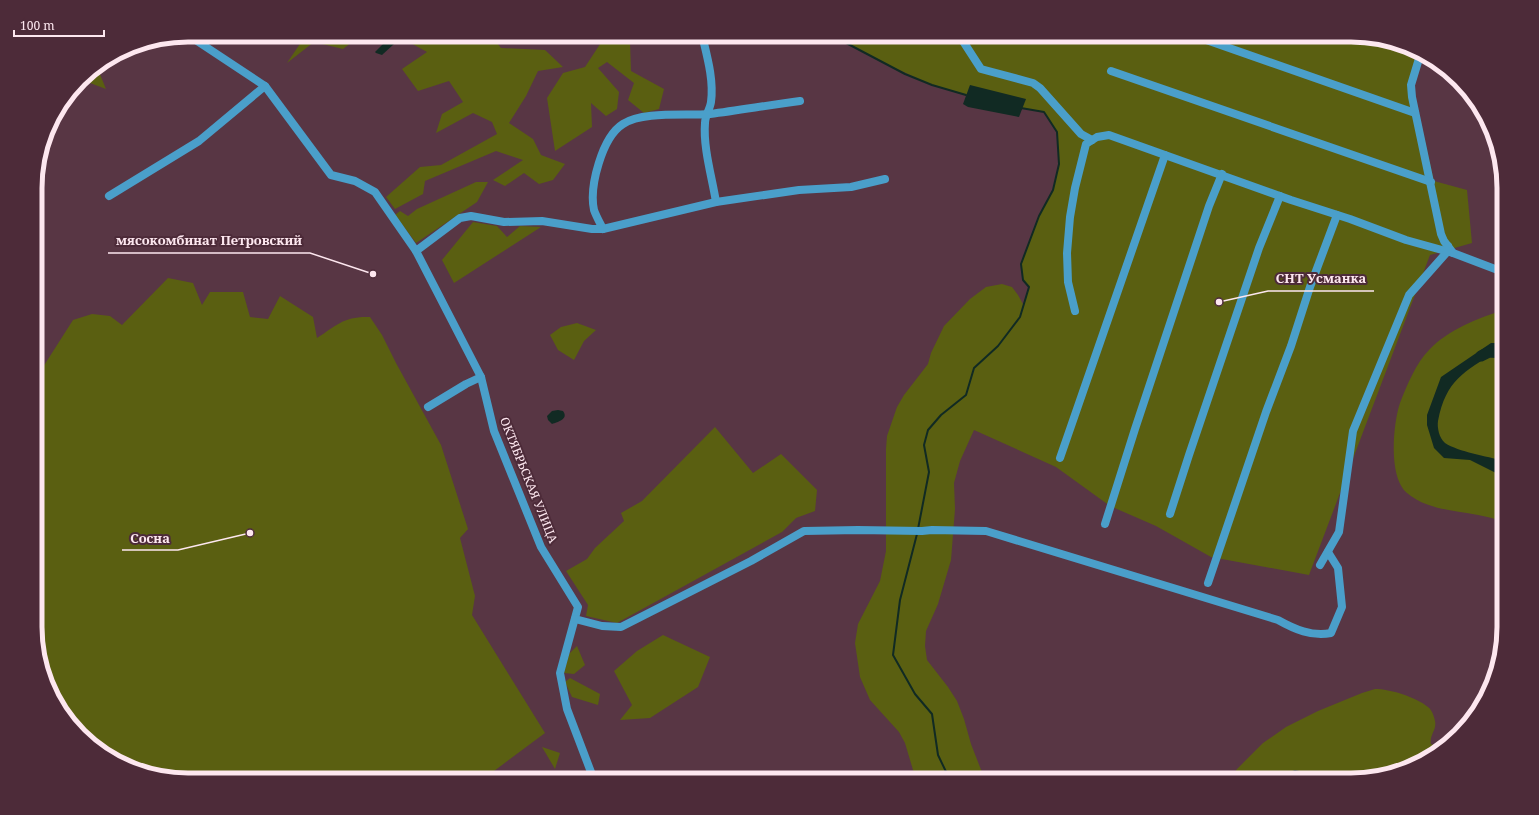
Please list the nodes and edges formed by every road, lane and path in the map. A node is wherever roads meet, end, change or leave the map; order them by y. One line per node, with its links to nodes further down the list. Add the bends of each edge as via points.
1 (199, 42): 7 (street, ОКТЯБРЬСКАЯ УЛИЦА)
2 (703, 42): 10 (street, via 712,87)
3 (964, 42): 11 (street, via 981,69 1033,83 1081,134)
4 (1212, 42): 9 (street)
5 (1419, 59): 9 (street, via 1411,85)
6 (1111, 71): 15 (street)
7 (265, 86): 16 (street, via 200,141); 22 (street, ОКТЯБРЬСКАЯ УЛИЦА, via 331,175 354,180 375,192)
8 (800, 101): 10 (street)
9 (1415, 113): 15 (street)
10 (708, 114): 18 (street, via 705,121 706,137); 20 (street, via 638,117 622,124 612,134 597,165 593,192 594,210)
11 (1092, 140): 12 (street, via 1109,135); 24 (street, via 1086,144 1070,217 1068,282)
12 (1165, 155): 13 (street); 27 (street)
13 (1222, 174): 17 (street); 29 (street, via 1209,206)
14 (885, 179): 18 (street, via 851,187 799,190)
15 (1430, 182): 21 (street, via 1441,234)
16 (109, 196)
17 (1280, 196): 19 (street); 28 (street, via 1259,248)
18 (716, 202): 20 (street)
19 (1337, 214): 21 (street, via 1406,240); 32 (street)
20 (603, 229): 22 (street, via 542,221 504,222 471,216 460,218)
21 (1449, 250): 23 (street); 30 (street, via 1408,294 1353,431 1339,532)
22 (416, 251): 25 (street, ОКТЯБРЬСКАЯ УЛИЦА)
23 (1497, 270)
24 (1076, 311)
25 (481, 377): 26 (street); 33 (street, ОКТЯБРЬСКАЯ УЛИЦА, via 494,431 541,547 578,607)
26 (428, 407)
27 (1060, 458)
28 (1170, 514)
29 (1105, 524)
30 (1328, 552): 31 (street); 33 (street, via 1338,568 1342,607 1331,632 1322,635 1296,630 1278,620 986,531 804,531 621,627 602,626)
31 (1320, 564)
32 (1208, 583)
33 (575, 619): 34 (street, ОКТЯБРЬСКАЯ УЛИЦА, via 560,673 567,709)
34 (591, 773)

